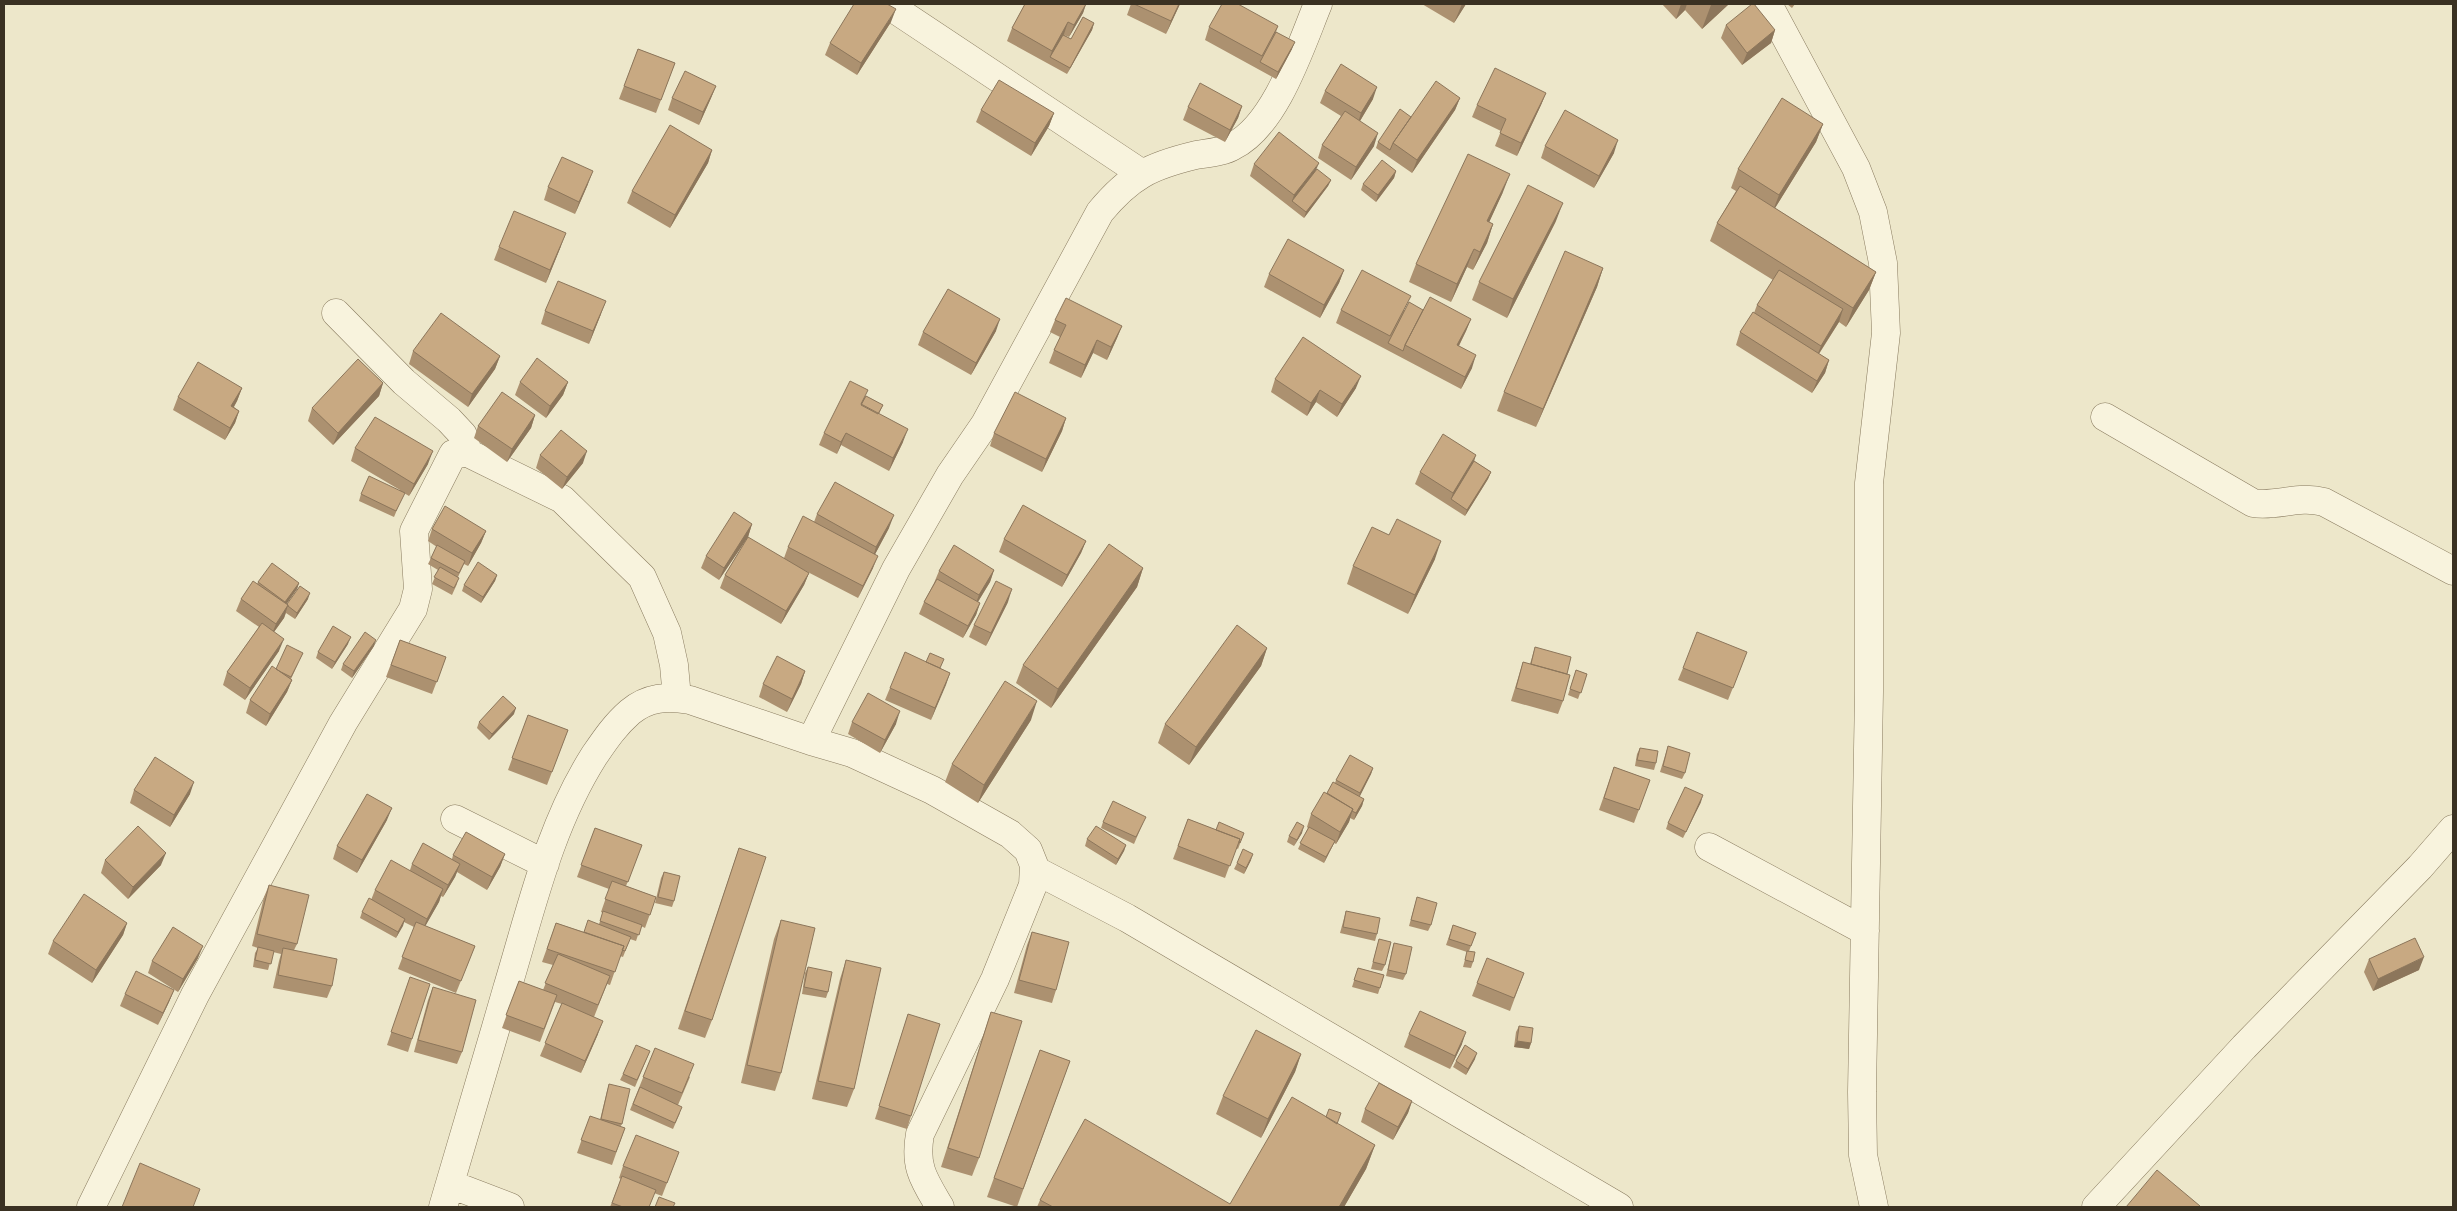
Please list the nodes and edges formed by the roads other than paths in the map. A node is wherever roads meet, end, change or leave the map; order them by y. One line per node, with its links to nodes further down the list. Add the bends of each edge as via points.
1 (887, 4): 4 (street)
2 (1318, 4): 4 (street, via 1288,80 1271,108 1247,137 1233,147 1166,163)
3 (1768, 4): 16 (street, via 1856,168 1872,212 1883,263 1886,333 1869,483)
4 (1141, 173): 10 (street, via 1119,189 1100,212 985,424 950,476 896,569)
5 (336, 313): 7 (street, via 404,382 449,420 463,435)
6 (2105, 417): 8 (street, via 2253,503 2296,499 2324,502)
7 (468, 453): 9 (street, via 562,500 642,577 667,633); 18 (street, via 456,452 450,457 416,526 414,542 418,589 413,609 343,723 195,994)
8 (2453, 571)
9 (677, 698): 10 (street); 14 (street, via 660,697 639,706 606,738 566,808)
10 (811, 740): 15 (street, via 884,766 1010,834 1028,850)
11 (455, 819): 14 (street)
12 (2453, 830): 23 (street, via 2244,1047)
13 (1709, 847): 16 (street)
14 (545, 864): 17 (street)
15 (1035, 870): 20 (street, via 1033,885 995,979 920,1134 919,1169); 21 (street, via 1127,918)
16 (1865, 931): 22 (street, via 1862,1127 1863,1155)
17 (446, 1196): 19 (street)
18 (91, 1207)
19 (510, 1207)
20 (940, 1207)
21 (1620, 1207)
22 (1874, 1207)
23 (2096, 1207)

